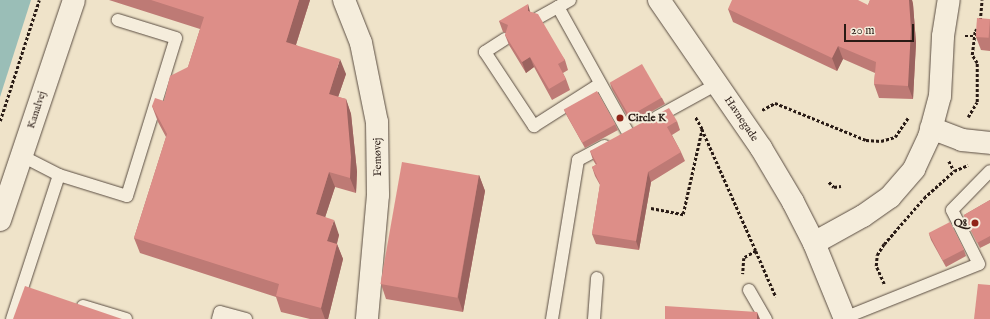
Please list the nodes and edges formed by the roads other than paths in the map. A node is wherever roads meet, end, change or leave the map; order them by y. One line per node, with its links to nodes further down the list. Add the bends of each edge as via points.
1 (74, 0): 15 (street, Kanalvej)
2 (344, 0): 30 (street, Femøvej, via 361,43 377,122 378,195)
3 (570, 0): 6 (lane)
4 (659, 0): 11 (street, Havnegade)
5 (949, 0): 12 (street, via 943,36)
6 (558, 7): 7 (lane); 10 (lane)
7 (538, 18)
8 (118, 20): 17 (lane, via 176,38 128,196)
9 (505, 39): 10 (lane, via 486,52 534,126)
10 (600, 84): 13 (lane)
11 (717, 84): 13 (lane); 19 (street, Havnegade, via 793,202)
12 (940, 132): 14 (street, via 962,140); 19 (street, via 890,197 863,216)
13 (628, 133): 31 (lane, via 578,160)
14 (990, 143)
15 (22, 156): 17 (lane); 18 (street, Kanalvej)
16 (990, 171): 25 (lane, via 952,210 980,264)
17 (59, 174): 22 (lane)
18 (0, 220)
19 (814, 243): 25 (street, Havnegade)
20 (597, 278): 32 (lane)
21 (746, 285): 33 (lane)
22 (22, 289): 23 (lane); 26 (lane)
23 (37, 293)
24 (74, 304): 27 (lane)
25 (845, 318)
26 (12, 319)
27 (126, 319)
28 (218, 319): 29 (lane, via 220,312)
29 (246, 319)
30 (368, 319)
31 (552, 319)
32 (594, 319)
33 (766, 319)

